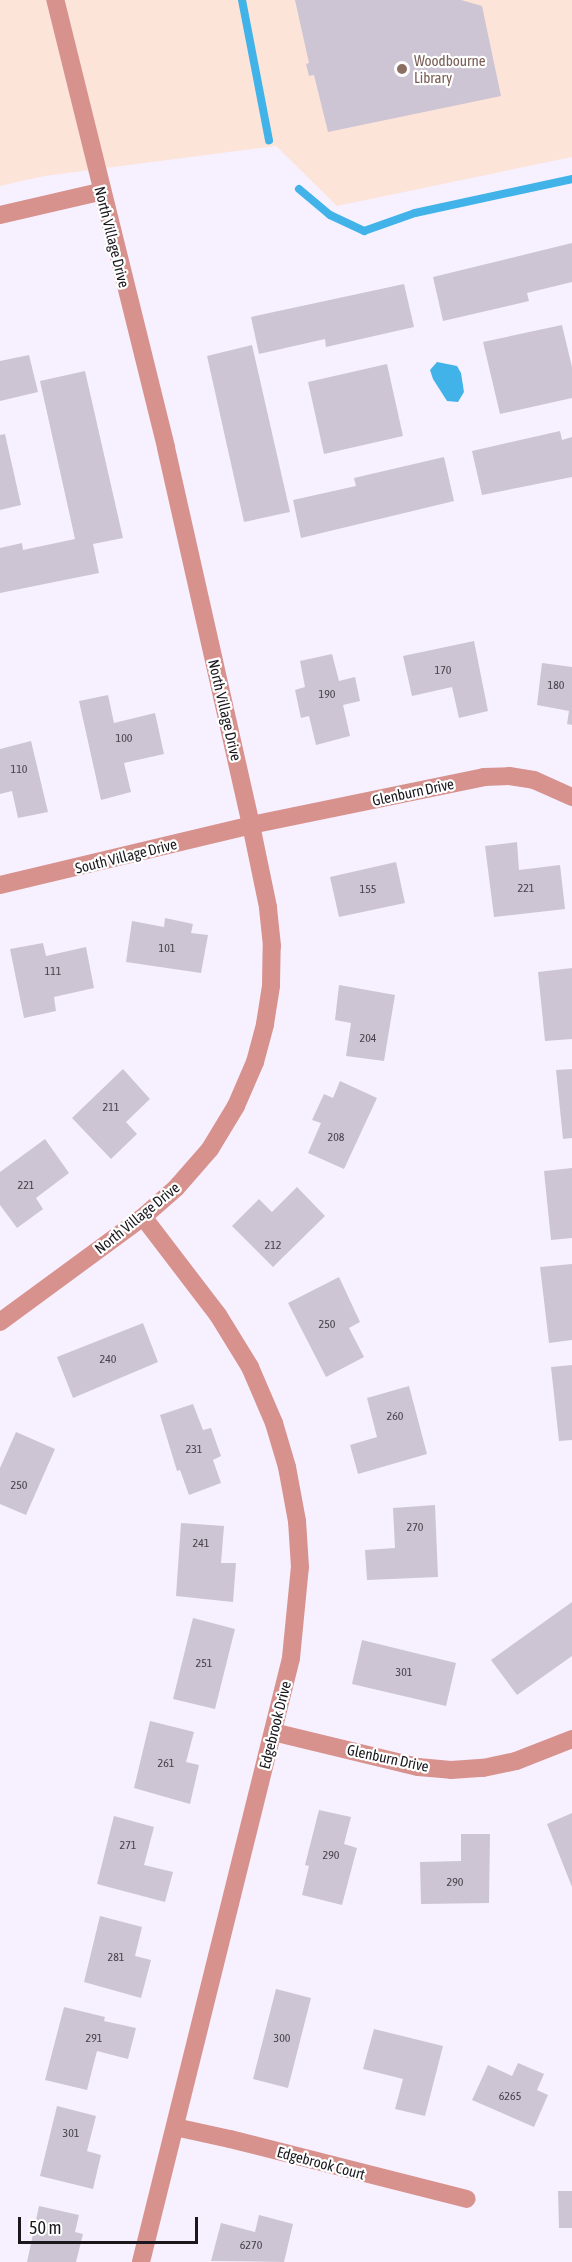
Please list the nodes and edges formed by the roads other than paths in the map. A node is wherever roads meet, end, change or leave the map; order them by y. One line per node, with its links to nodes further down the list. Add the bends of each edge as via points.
1 (55, 0): 2 (street, North Village Drive)
2 (100, 192): 3 (street); 5 (street, North Village Drive, via 166,447)
3 (0, 215)
4 (572, 797): 5 (street, Glenburn Drive, via 534,780 484,777)
5 (251, 825): 6 (street, South Village Drive); 7 (street, North Village Drive, via 272,946 268,1005 255,1062 236,1106 210,1149 176,1188)
6 (0, 885)
7 (143, 1216): 8 (street, North Village Drive); 9 (street, Edgebrook Drive, via 218,1315 250,1367 274,1423 287,1467 300,1567 291,1658)
8 (0, 1322)
9 (273, 1732): 10 (street, Glenburn Drive, via 418,1767 451,1770 516,1761); 11 (street, Edgebrook Drive)
10 (572, 1739)
11 (175, 2127): 12 (street, Edgebrook Court); 13 (street, Edgebrook Drive)
12 (466, 2199)
13 (141, 2262)

